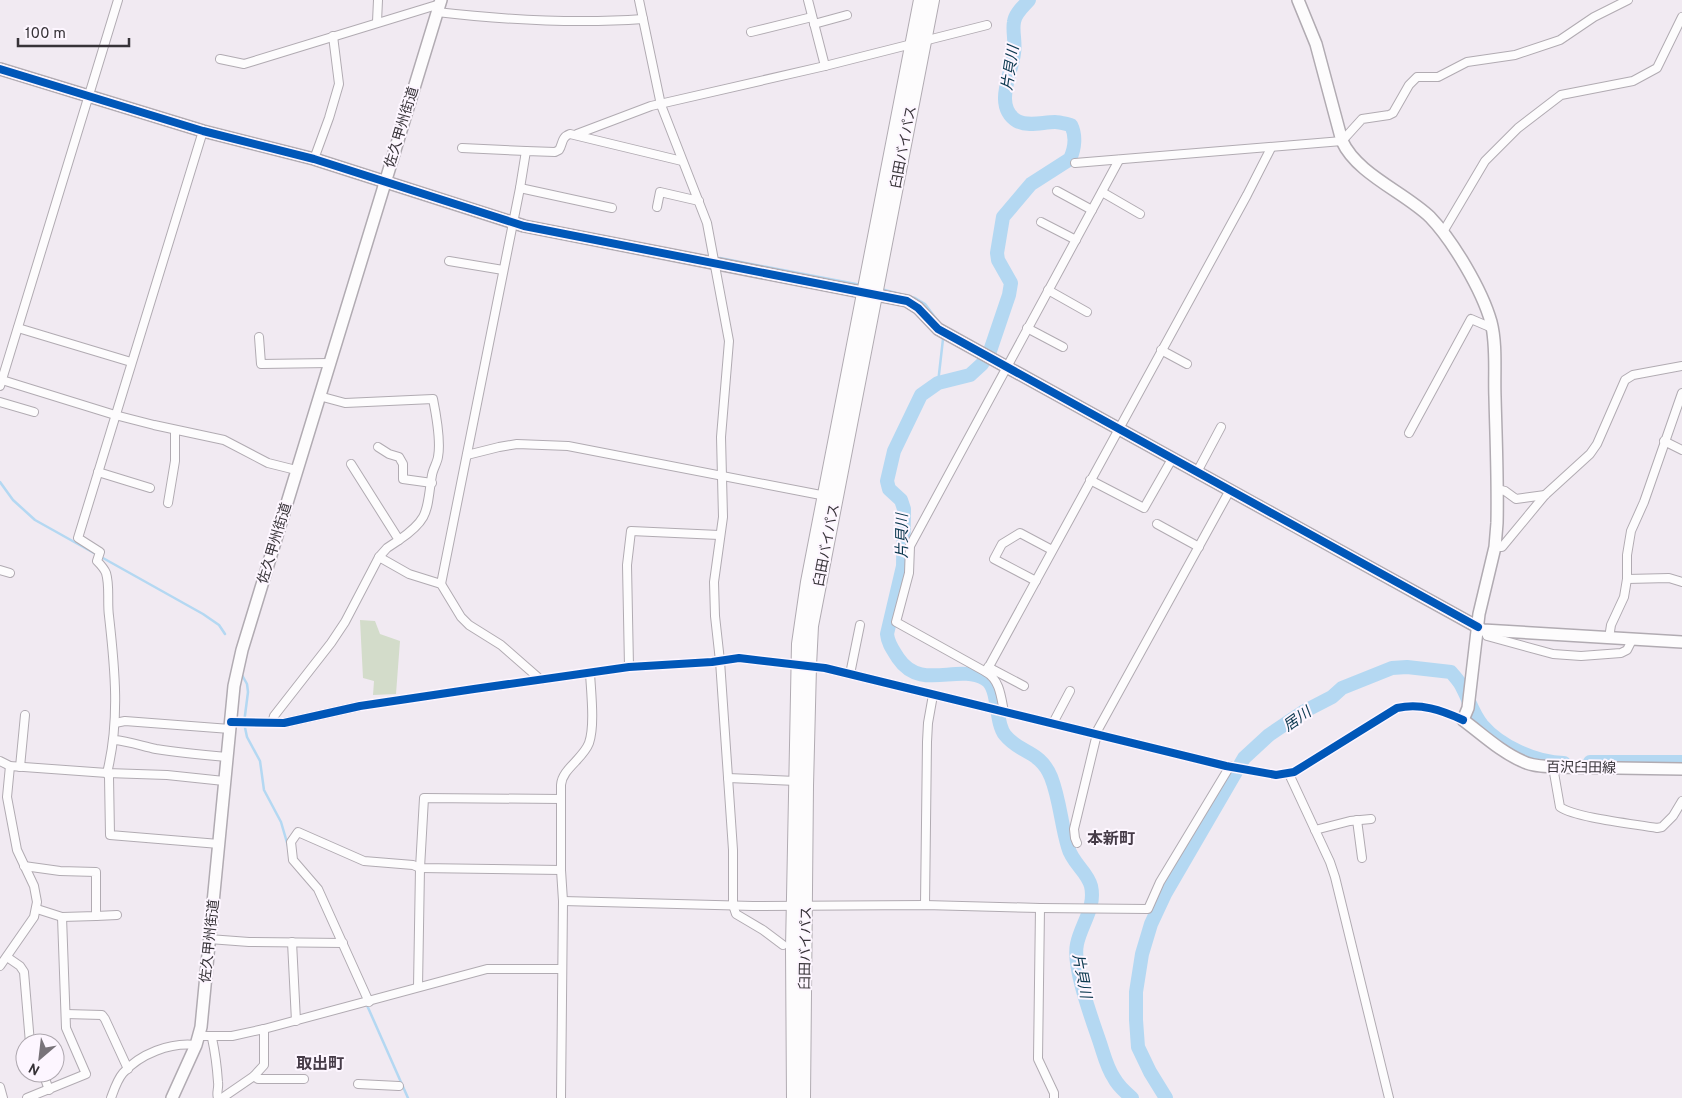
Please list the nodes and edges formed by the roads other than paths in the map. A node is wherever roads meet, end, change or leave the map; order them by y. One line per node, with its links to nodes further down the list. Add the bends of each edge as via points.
1 (118, 0): 22 (street)
2 (378, 0): 14 (street)
3 (639, 0): 12 (street)
4 (808, 0): 13 (street)
5 (921, 0): 18 (highway, 臼田バイパス)
6 (932, 0): 18 (highway, 臼田バイパス)
7 (1298, 0): 26 (street, via 1316,44)
8 (1628, 0): 26 (street, via 1594,17 1560,40 1523,53 1468,62 1438,77 1417,77 1393,112 1362,119)
9 (439, 5): 12 (street, via 515,20 598,22); 14 (street); 34 (street, 佐久甲州街道)
10 (847, 15): 13 (street)
11 (1682, 17): 45 (street, via 1657,68 1633,81 1562,95 1518,128 1485,161)
12 (643, 19): 23 (street)
13 (813, 21): 16 (street); 20 (street)
14 (377, 22): 17 (street)
15 (987, 25): 18 (street)
16 (751, 32)
17 (333, 36): 19 (street, via 244,64); 30 (street, via 339,84)
18 (918, 43): 20 (street); 51 (highway, 臼田バイパス)
19 (220, 59)
20 (825, 66): 23 (street)
21 (0, 69): 22 (street)
22 (89, 96): 24 (street); 53 (street)
23 (661, 105): 25 (street); 32 (street)
24 (203, 131): 30 (street); 59 (street)
25 (575, 134): 29 (street, via 566,135 555,152); 32 (street)
26 (1342, 141): 28 (street); 45 (street, via 1355,160 1420,208)
27 (462, 148): 29 (street)
28 (1271, 148): 31 (street); 58 (street)
29 (526, 151): 35 (street)
30 (314, 159): 34 (street)
31 (1120, 160): 33 (street); 37 (street)
32 (682, 161): 38 (street)
33 (1075, 163)
34 (384, 181): 43 (street); 60 (street, 佐久甲州街道)
35 (520, 188): 40 (street); 43 (street)
36 (1057, 191): 41 (street)
37 (1102, 192): 41 (street); 42 (street)
38 (699, 201): 39 (street, via 660,192); 48 (street)
39 (657, 207)
40 (612, 208)
41 (1092, 210): 46 (street)
42 (1140, 214)
43 (512, 222): 48 (street); 49 (street)
44 (1041, 222): 46 (street)
45 (1443, 232): 55 (street, via 1478,288)
46 (1076, 240): 50 (street)
47 (448, 260): 49 (street)
48 (714, 263): 51 (street); 83 (street, via 728,340 721,419)
49 (503, 270): 77 (street)
50 (1048, 290): 52 (street); 54 (street)
51 (870, 294): 63 (street, via 902,299 938,329); 90 (highway, 臼田バイパス); 111 (highway, 臼田バイパス)
52 (1087, 312)
53 (18, 328): 59 (street); 64 (street)
54 (1027, 328): 57 (street); 63 (street)
55 (1492, 328): 73 (street, via 1471,319); 87 (street)
56 (259, 337): 60 (street, via 261,364)
57 (1063, 348)
58 (1161, 350): 61 (street); 71 (street)
59 (131, 362): 69 (street)
60 (329, 363): 66 (street, 佐久甲州街道)
61 (1187, 364)
62 (1682, 366): 89 (street, via 1633,375 1625,380 1593,450)
63 (1006, 367): 71 (street); 113 (street, via 910,546 908,573 896,622)
64 (1, 383): 69 (street)
65 (1682, 393): 74 (street)
66 (319, 396): 80 (street, 佐久甲州街道); 85 (street, via 346,403 433,399 438,456)
67 (0, 402): 68 (street)
68 (34, 412)
69 (115, 415): 72 (street); 81 (street)
70 (1221, 427): 82 (street)
71 (1118, 429): 78 (street); 84 (street)
72 (175, 430): 80 (street, via 224,440 268,463); 91 (street, via 176,461)
73 (1409, 433)
74 (1664, 441): 76 (street); 101 (street, via 1642,509 1631,531)
75 (378, 447): 85 (street, via 399,456 403,479)
76 (1682, 450)
77 (467, 455): 83 (street, via 517,444 550,444); 104 (street)
78 (1172, 458): 82 (street); 84 (street, via 1144,508)
79 (351, 464): 94 (street)
80 (296, 470): 126 (street, 佐久甲州街道, via 242,650)
81 (98, 472): 86 (street); 123 (street, via 78,538 100,552 98,556 106,574 116,691)
82 (1197, 472): 88 (street)
83 (722, 474): 90 (street); 93 (street)
84 (1090, 480): 97 (street)
85 (432, 483): 94 (street, via 426,511 414,530)
86 (150, 488)
87 (1498, 489): 89 (street, via 1516,499); 96 (street)
88 (1230, 490): 95 (street); 106 (street)
89 (1545, 495): 96 (street, via 1502,547)
90 (826, 496): 111 (highway, 臼田バイパス, via 801,623)
91 (168, 502)
92 (1157, 524): 95 (street)
93 (719, 535): 110 (street, via 714,582); 112 (street, via 631,530 627,565)
94 (399, 540): 98 (street)
95 (1199, 547): 127 (street)
96 (1494, 547): 106 (street, via 1483,595)
97 (1052, 550): 102 (street); 102 (street, via 1020,533 1002,544 994,559)
98 (379, 557): 104 (street, via 409,574); 124 (street, via 345,622)
99 (0, 570): 100 (street)
100 (10, 573)
101 (1626, 579): 103 (street, via 1668,578); 107 (street, via 1624,598 1611,625)
102 (1036, 581): 113 (street)
103 (1682, 582)
104 (441, 584): 116 (street, via 469,625 501,645)
105 (860, 625): 115 (street)
106 (1482, 629): 107 (street); 108 (street, via 1487,636 1565,656 1621,653); 122 (street)
107 (1609, 638): 108 (street)
108 (1632, 640): 109 (street)
109 (1682, 642)
110 (720, 661): 111 (street, via 739,658); 112 (street); 138 (street)
111 (804, 665): 115 (street); 140 (highway, 臼田バイパス); 157 (highway, 臼田バイパス)
112 (629, 667): 114 (street)
113 (987, 669): 117 (street); 120 (street, via 1001,692)
114 (590, 673): 116 (street); 141 (street, via 590,740 562,781)
115 (850, 674): 119 (street)
116 (541, 680): 124 (street, via 360,706)
117 (1024, 686)
118 (1070, 691): 125 (street)
119 (933, 695): 120 (street); 156 (street, via 927,742)
120 (1003, 712): 125 (street)
121 (25, 714): 132 (street)
122 (1463, 720): 134 (street, 百沢臼田線, via 1521,761); 137 (street, via 1430,708 1397,708)
123 (115, 723): 126 (street); 128 (street)
124 (272, 723): 126 (street)
125 (1053, 723): 127 (street)
126 (230, 726): 129 (street, 佐久甲州街道)
127 (1096, 733): 133 (street); 148 (street, via 1074,828)
128 (114, 740): 129 (street); 136 (street)
129 (227, 757): 139 (street, 佐久甲州街道)
130 (0, 762): 131 (street)
131 (10, 766): 132 (street); 151 (street, via 6,797 17,850)
132 (20, 766): 136 (street)
133 (1235, 768): 137 (street); 158 (street, via 1160,882 1148,908)
134 (1553, 768): 135 (street, 百沢臼田線); 142 (street, via 1560,806 1564,810 1657,828 1673,816)
135 (1682, 769)
136 (107, 773): 139 (street, via 144,773); 149 (street, via 110,835)
137 (1289, 774): 146 (street)
138 (728, 778): 140 (street); 155 (street, via 734,850)
139 (224, 781): 149 (street, 佐久甲州街道)
140 (796, 781): 157 (highway, 臼田バイパス)
141 (561, 799): 152 (street, via 424,798); 153 (street)
142 (1682, 801)
143 (1371, 819): 144 (street)
144 (1357, 820): 146 (street); 150 (street)
145 (290, 828): 147 (street)
146 (1315, 830): 195 (street, via 1335,877)
147 (298, 832): 152 (street, via 364,861); 165 (street, via 290,842 293,860 318,889)
148 (1077, 843)
149 (219, 844): 163 (street, 佐久甲州街道)
150 (1362, 858)
151 (24, 866): 159 (street, via 34,886); 160 (street, via 96,872)
152 (420, 868): 153 (street); 170 (street)
153 (561, 870): 154 (street)
154 (563, 901): 155 (street); 169 (street)
155 (733, 904): 157 (street); 166 (street, via 736,914)
156 (925, 905): 157 (street); 158 (street)
157 (800, 906): 192 (highway, 臼田バイパス); 193 (highway, 臼田バイパス)
158 (1040, 908): 194 (street, via 1038,1059)
159 (37, 909): 162 (street); 167 (street)
160 (96, 916): 161 (street); 162 (street)
161 (117, 916)
162 (62, 917): 172 (street)
163 (209, 939): 164 (street); 177 (street, 佐久甲州街道)
164 (292, 942): 165 (street); 173 (street)
165 (341, 944): 171 (street)
166 (783, 945)
167 (7, 957): 168 (street); 175 (street, via 24,972)
168 (0, 966)
169 (561, 969): 170 (street, via 487,969); 191 (street)
170 (418, 987): 171 (street)
171 (367, 1002): 173 (street)
172 (66, 1014): 178 (street, via 102,1015); 185 (street, via 66,1028 86,1074)
173 (296, 1021): 174 (street)
174 (264, 1029): 176 (street); 179 (street, via 264,1065)
175 (28, 1033)
176 (212, 1038): 177 (street); 190 (street, via 217,1095)
177 (197, 1041): 178 (street, via 155,1051); 189 (street, 佐久甲州街道)
178 (128, 1069): 188 (street, via 119,1079)
179 (254, 1076): 180 (street, via 258,1079); 190 (street)
180 (304, 1079)
181 (47, 1083): 185 (street)
182 (358, 1084): 183 (street)
183 (399, 1086)
184 (0, 1087): 186 (street)
185 (49, 1090): 187 (street)
186 (3, 1098)
187 (27, 1098)
188 (111, 1098)
189 (172, 1098)
190 (220, 1098)
191 (560, 1098)
192 (794, 1098)
193 (803, 1098)
194 (1054, 1098)
195 (1389, 1098)

